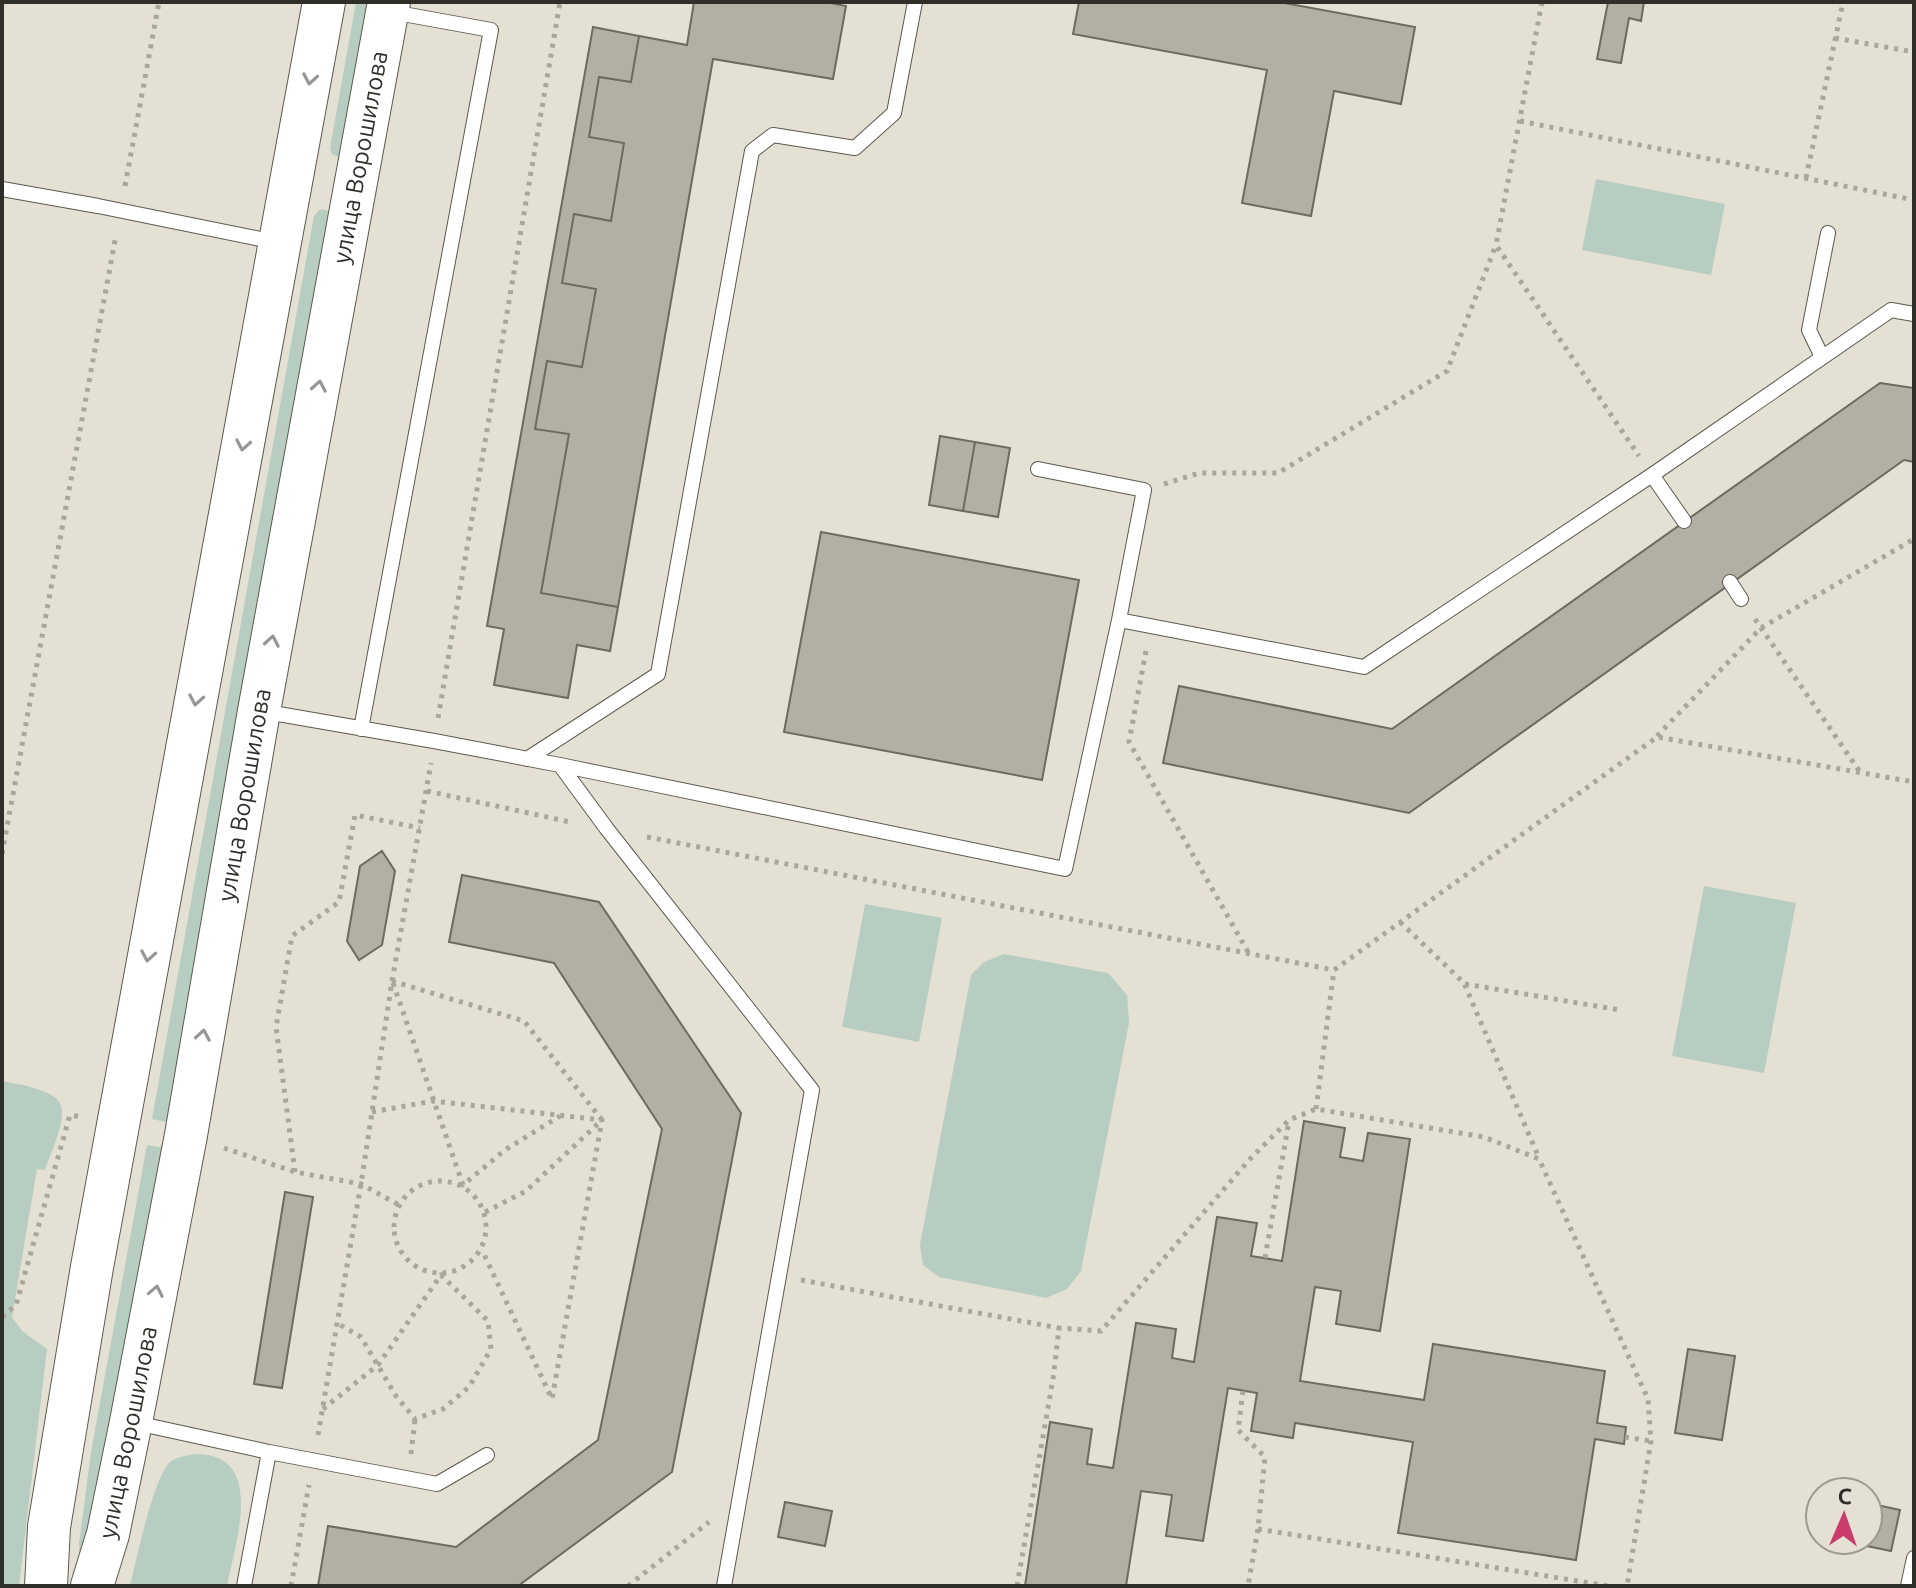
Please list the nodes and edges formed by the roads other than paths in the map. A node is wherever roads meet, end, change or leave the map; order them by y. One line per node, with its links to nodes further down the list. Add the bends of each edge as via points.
1 (324, 2): 4 (main road, one-way to 4)
2 (915, 2): 19 (lane, via 894,113 855,148 773,135 752,151 658,674)
3 (388, 7): 6 (main road, улица Ворошилова); 18 (lane, via 491,30)
4 (293, 178): 6 (main road); 8 (main road)
5 (2, 189): 8 (lane)
6 (354, 190): 17 (main road, улица Ворошилова, one-way to 6)
7 (1828, 233): 10 (lane, via 1809,330)
8 (280, 243): 25 (main road, one-way to 25, via 92,1267 49,1527)
9 (1914, 314): 10 (lane, via 1891,310)
10 (1822, 357): 12 (lane)
11 (1038, 469): 16 (lane, via 1144,490)
12 (1652, 475): 13 (lane); 16 (lane, via 1364,667)
13 (1684, 521)
14 (1730, 582): 15 (lane)
15 (1741, 599)
16 (1119, 620): 20 (lane, via 1065,869)
17 (259, 711): 18 (lane); 21 (main road, улица Ворошилова, one-way to 17)
18 (361, 729): 19 (lane)
19 (527, 759): 20 (lane)
20 (560, 765): 28 (lane, via 812,1090)
21 (131, 1422): 22 (lane); 26 (main road, улица Ворошилова)
22 (269, 1452): 23 (lane, via 437,1484); 27 (lane)
23 (487, 1455)
24 (1914, 1558): 29 (lane)
25 (46, 1586)
26 (92, 1586)
27 (244, 1586)
28 (724, 1586)
29 (1908, 1586)

